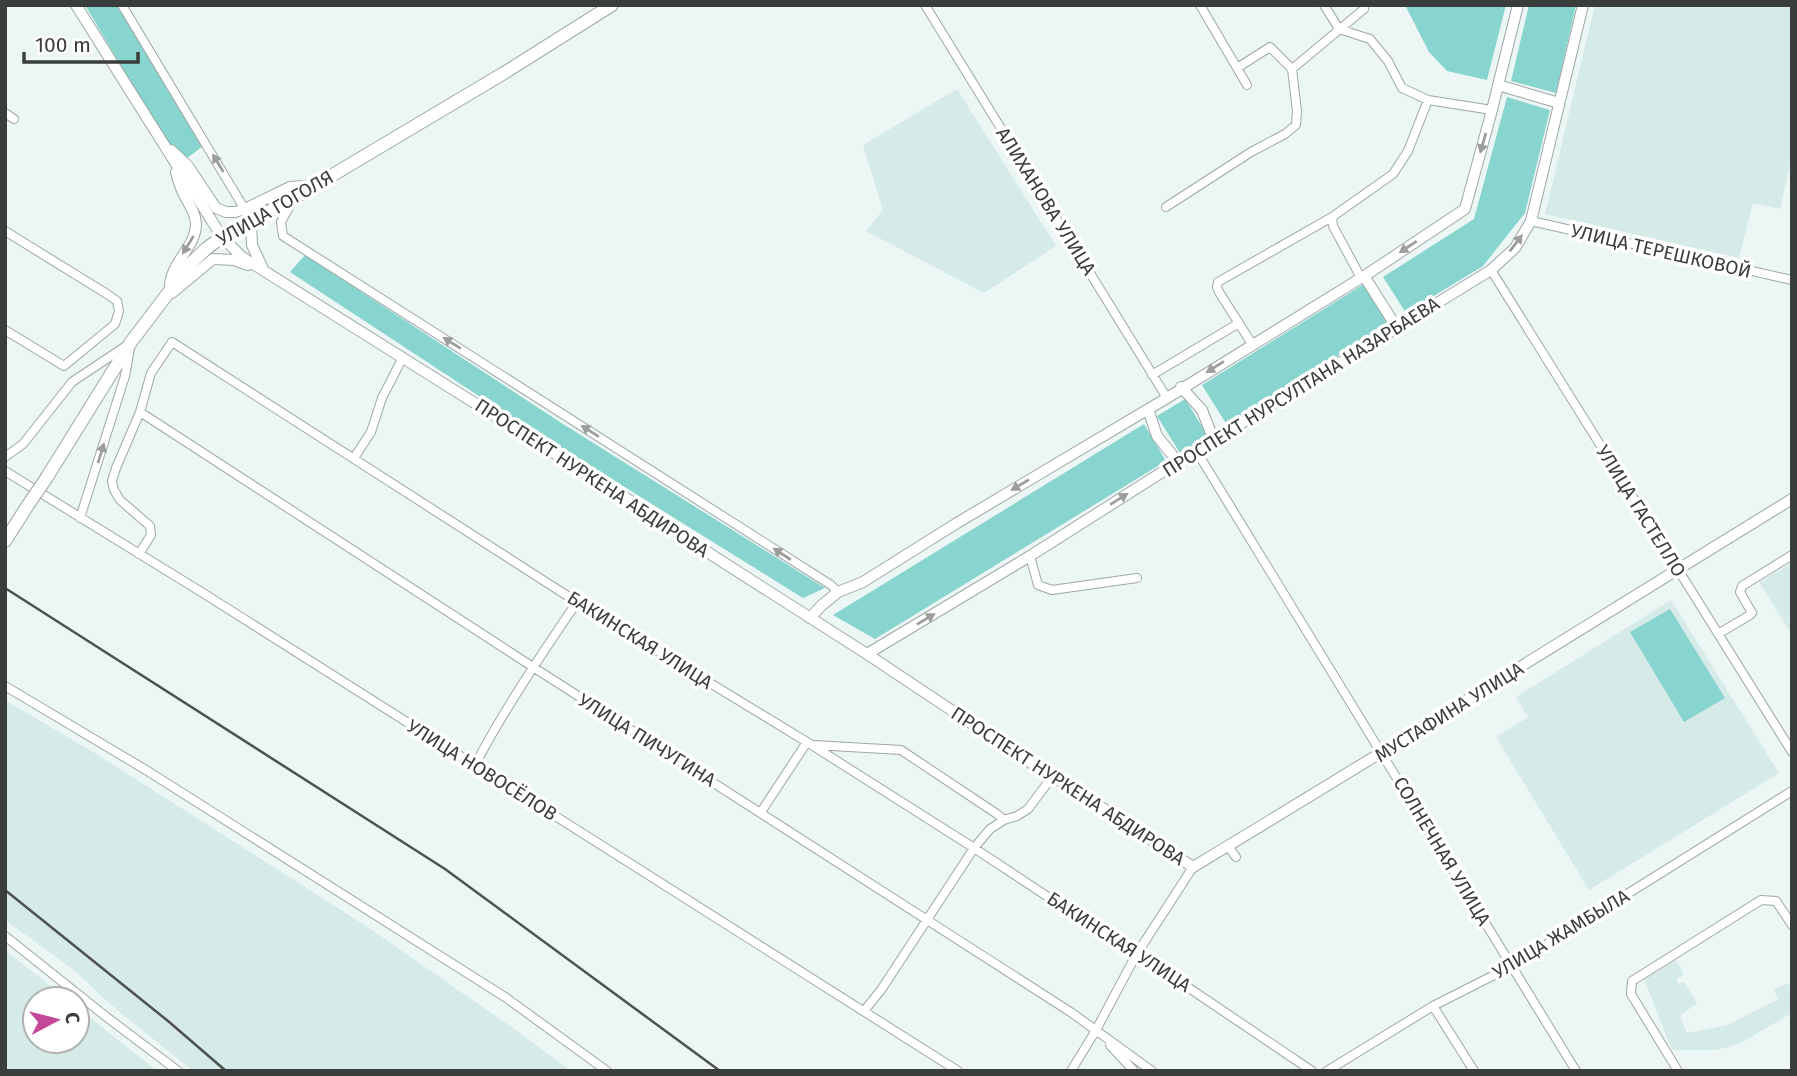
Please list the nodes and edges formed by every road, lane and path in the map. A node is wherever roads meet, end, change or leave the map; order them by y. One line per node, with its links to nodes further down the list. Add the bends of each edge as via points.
1 (76, 5): 20 (main road, ПРОСПЕКТ НУРКЕНА АБДИРОВА)
2 (122, 5): 25 (street, one-way to 2)
3 (612, 5): 22 (highway, УЛИЦА ГОГОЛЯ)
4 (925, 5): 42 (street, АЛИХАНОВА УЛИЦА)
5 (1200, 5): 11 (street)
6 (1324, 5): 10 (street)
7 (1518, 5): 14 (main road)
8 (1583, 5): 16 (main road, ПРОСПЕКТ НУРСУЛТАНА НАЗАРБАЕВА)
9 (1364, 9): 10 (street)
10 (1339, 29): 12 (street); 15 (street, via 1370,39 1402,88)
11 (1237, 68): 12 (street, via 1270,47); 13 (street)
12 (1292, 69): 24 (street, via 1296,125)
13 (1247, 85)
14 (1498, 85): 16 (main road); 17 (main road)
15 (1428, 100): 17 (street); 26 (street, via 1408,152 1393,174)
16 (1559, 103): 27 (main road, ПРОСПЕКТ НУРСУЛТАНА НАЗАРБАЕВА)
17 (1492, 110): 33 (main road, one-way to 33, via 1465,209)
18 (5, 113): 19 (street)
19 (14, 119)
20 (161, 141): 21 (main road, ПРОСПЕКТ НУРКЕНА АБДИРОВА); 25 (main road, via 188,166 215,208 226,212)
21 (172, 159): 30 (main road, ПРОСПЕКТ НУРКЕНА АБДИРОВА); 35 (main road, one-way to 35, via 196,227 194,239 173,272)
22 (316, 184): 23 (highway, УЛИЦА ГОГОЛЯ); 25 (main road, via 289,187)
23 (294, 198): 28 (highway, УЛИЦА ГОГОЛЯ); 61 (street, ПРОСПЕКТ НУРКЕНА АБДИРОВА, one-way to 23, via 283,236 281,222)
24 (1166, 207)
25 (245, 209): 28 (street)
26 (1332, 218): 33 (street); 36 (street, via 1218,282 1219,292)
27 (1531, 221): 32 (main road, ПРОСПЕКТ НУРСУЛТАНА НАЗАРБАЕВА, one-way to 27, via 1515,248); 34 (street, УЛИЦА ТЕРЕШКОВОЙ)
28 (251, 222): 30 (highway, УЛИЦА ГОГОЛЯ); 31 (main road, via 252,245)
29 (5, 231): 38 (street, via 117,301 119,311 115,324 64,366)
30 (222, 237): 31 (main road, ПРОСПЕКТ НУРКЕНА АБДИРОВА); 35 (highway, УЛИЦА ГОГОЛЯ, via 191,263)
31 (261, 269): 35 (main road, via 213,259); 41 (main road, ПРОСПЕКТ НУРКЕНА АБДИРОВА)
32 (1491, 270): 37 (main road, ПРОСПЕКТ НУРСУЛТАНА НАЗАРБАЕВА); 59 (street, УЛИЦА ГАСТЕЛЛО)
33 (1363, 276): 37 (main road); 40 (main road)
34 (1792, 280)
35 (167, 295): 39 (highway, УЛИЦА ГОГОЛЯ)
36 (1239, 323): 40 (street); 42 (street)
37 (1397, 328): 47 (main road, ПРОСПЕКТ НУРСУЛТАНА НАЗАРБАЕВА)
38 (5, 330)
39 (131, 342): 49 (street, via 72,382 23,444); 54 (street, one-way to 39, via 125,376); 55 (highway, УЛИЦА ГОГОЛЯ, bridge)
40 (1252, 344): 43 (main road, one-way to 43)
41 (403, 357): 50 (street, via 371,432); 63 (main road, ПРОСПЕКТ НУРКЕНА АБДИРОВА)
42 (1152, 375): 44 (street, АЛИХАНОВА УЛИЦА)
43 (1181, 387): 44 (main road); 47 (main road, via 1202,410)
44 (1167, 398): 45 (main road)
45 (1148, 409): 51 (main road, via 1157,436); 61 (main road, one-way to 61, via 863,582)
46 (140, 412): 50 (street, БАКИНСКАЯ УЛИЦА, via 151,373 172,342); 56 (street, БАКИНСКАЯ УЛИЦА, via 112,481 120,500 150,526 151,535); 66 (street, УЛИЦА ПИЧУГИНА)
47 (1214, 441): 48 (main road, ПРОСПЕКТ НУРСУЛТАНА НАЗАРБАЕВА)
48 (1197, 452): 51 (main road, ПРОСПЕКТ НУРСУЛТАНА НАЗАРБАЕВА); 70 (street, СОЛНЕЧНАЯ УЛИЦА)
49 (5, 457)
50 (354, 458): 62 (street, БАКИНСКАЯ УЛИЦА)
51 (1178, 462): 58 (main road, ПРОСПЕКТ НУРСУЛТАНА НАЗАРБАЕВА, one-way to 51)
52 (5, 471): 54 (street, УЛИЦА НОВОСЁЛОВ)
53 (1792, 499): 59 (main road, МУСТАФИНА УЛИЦА)
54 (80, 519): 56 (street, УЛИЦА НОВОСЁЛОВ)
55 (5, 541)
56 (139, 554): 71 (street, УЛИЦА НОВОСЁЛОВ)
57 (1792, 555): 64 (street, via 1742,586 1740,592 1752,612)
58 (1030, 556): 60 (street, via 1038,585 1052,590); 65 (main road, ПРОСПЕКТ НУРСУЛТАНА НАЗАРБАЕВА, one-way to 58)
59 (1678, 568): 64 (street, УЛИЦА ГАСТЕЛЛО); 70 (main road, МУСТАФИНА УЛИЦА)
60 (1137, 578)
61 (838, 592): 63 (main road)
62 (577, 602): 66 (street); 68 (street, БАКИНСКАЯ УЛИЦА)
63 (810, 618): 65 (main road, ПРОСПЕКТ НУРКЕНА АБДИРОВА)
64 (1718, 634): 69 (street, УЛИЦА ГАСТЕЛЛО)
65 (867, 654): 72 (main road, ПРОСПЕКТ НУРКЕНА АБДИРОВА)
66 (533, 667): 71 (street); 74 (street, УЛИЦА ПИЧУГИНА)
67 (5, 686): 89 (street, via 505,997)
68 (809, 744): 74 (street); 75 (street, via 901,750); 77 (street, БАКИНСКАЯ УЛИЦА)
69 (1792, 752)
70 (1382, 753): 76 (main road, МУСТАФИНА УЛИЦА); 84 (street, СОЛНЕЧНАЯ УЛИЦА)
71 (475, 765): 86 (street, УЛИЦА НОВОСЁЛОВ)
72 (1052, 777): 75 (street, via 1028,810); 79 (main road, ПРОСПЕКТ НУРКЕНА АБДИРОВА)
73 (1792, 791): 84 (street, УЛИЦА ЖАМБЫЛА)
74 (761, 812): 80 (street, УЛИЦА ПИЧУГИНА)
75 (1004, 820): 77 (street)
76 (1228, 846): 78 (street); 79 (main road, МУСТАФИНА УЛИЦА)
77 (974, 848): 80 (street); 83 (street, БАКИНСКАЯ УЛИЦА)
78 (1237, 858)
79 (1193, 867): 83 (street, МУСТАФИНА УЛИЦА)
80 (928, 920): 86 (street); 87 (street, УЛИЦА ПИЧУГИНА)
81 (1792, 925): 98 (street, via 1776,901 1761,900 1632,981 1631,995)
82 (5, 936): 88 (street)
83 (1136, 955): 87 (street, МУСТАФИНА УЛИЦА); 94 (street, БАКИНСКАЯ УЛИЦА, via 1160,965)
84 (1512, 966): 85 (street, УЛИЦА ЖАМБЫЛА); 97 (street, СОЛНЕЧНАЯ УЛИЦА)
85 (1433, 1006): 95 (street, УЛИЦА ЖАМБЫЛА); 96 (street)
86 (864, 1011): 90 (street, УЛИЦА НОВОСЁЛОВ)
87 (1096, 1030): 91 (street, МУСТАФИНА УЛИЦА); 92 (street); 93 (street, УЛИЦА ПИЧУГИНА)
88 (178, 1071)
89 (607, 1071)
90 (958, 1071)
91 (1071, 1071)
92 (1134, 1071)
93 (1152, 1071)
94 (1312, 1071)
95 (1327, 1071)
96 (1474, 1071)
97 (1576, 1071)
98 (1678, 1071)

